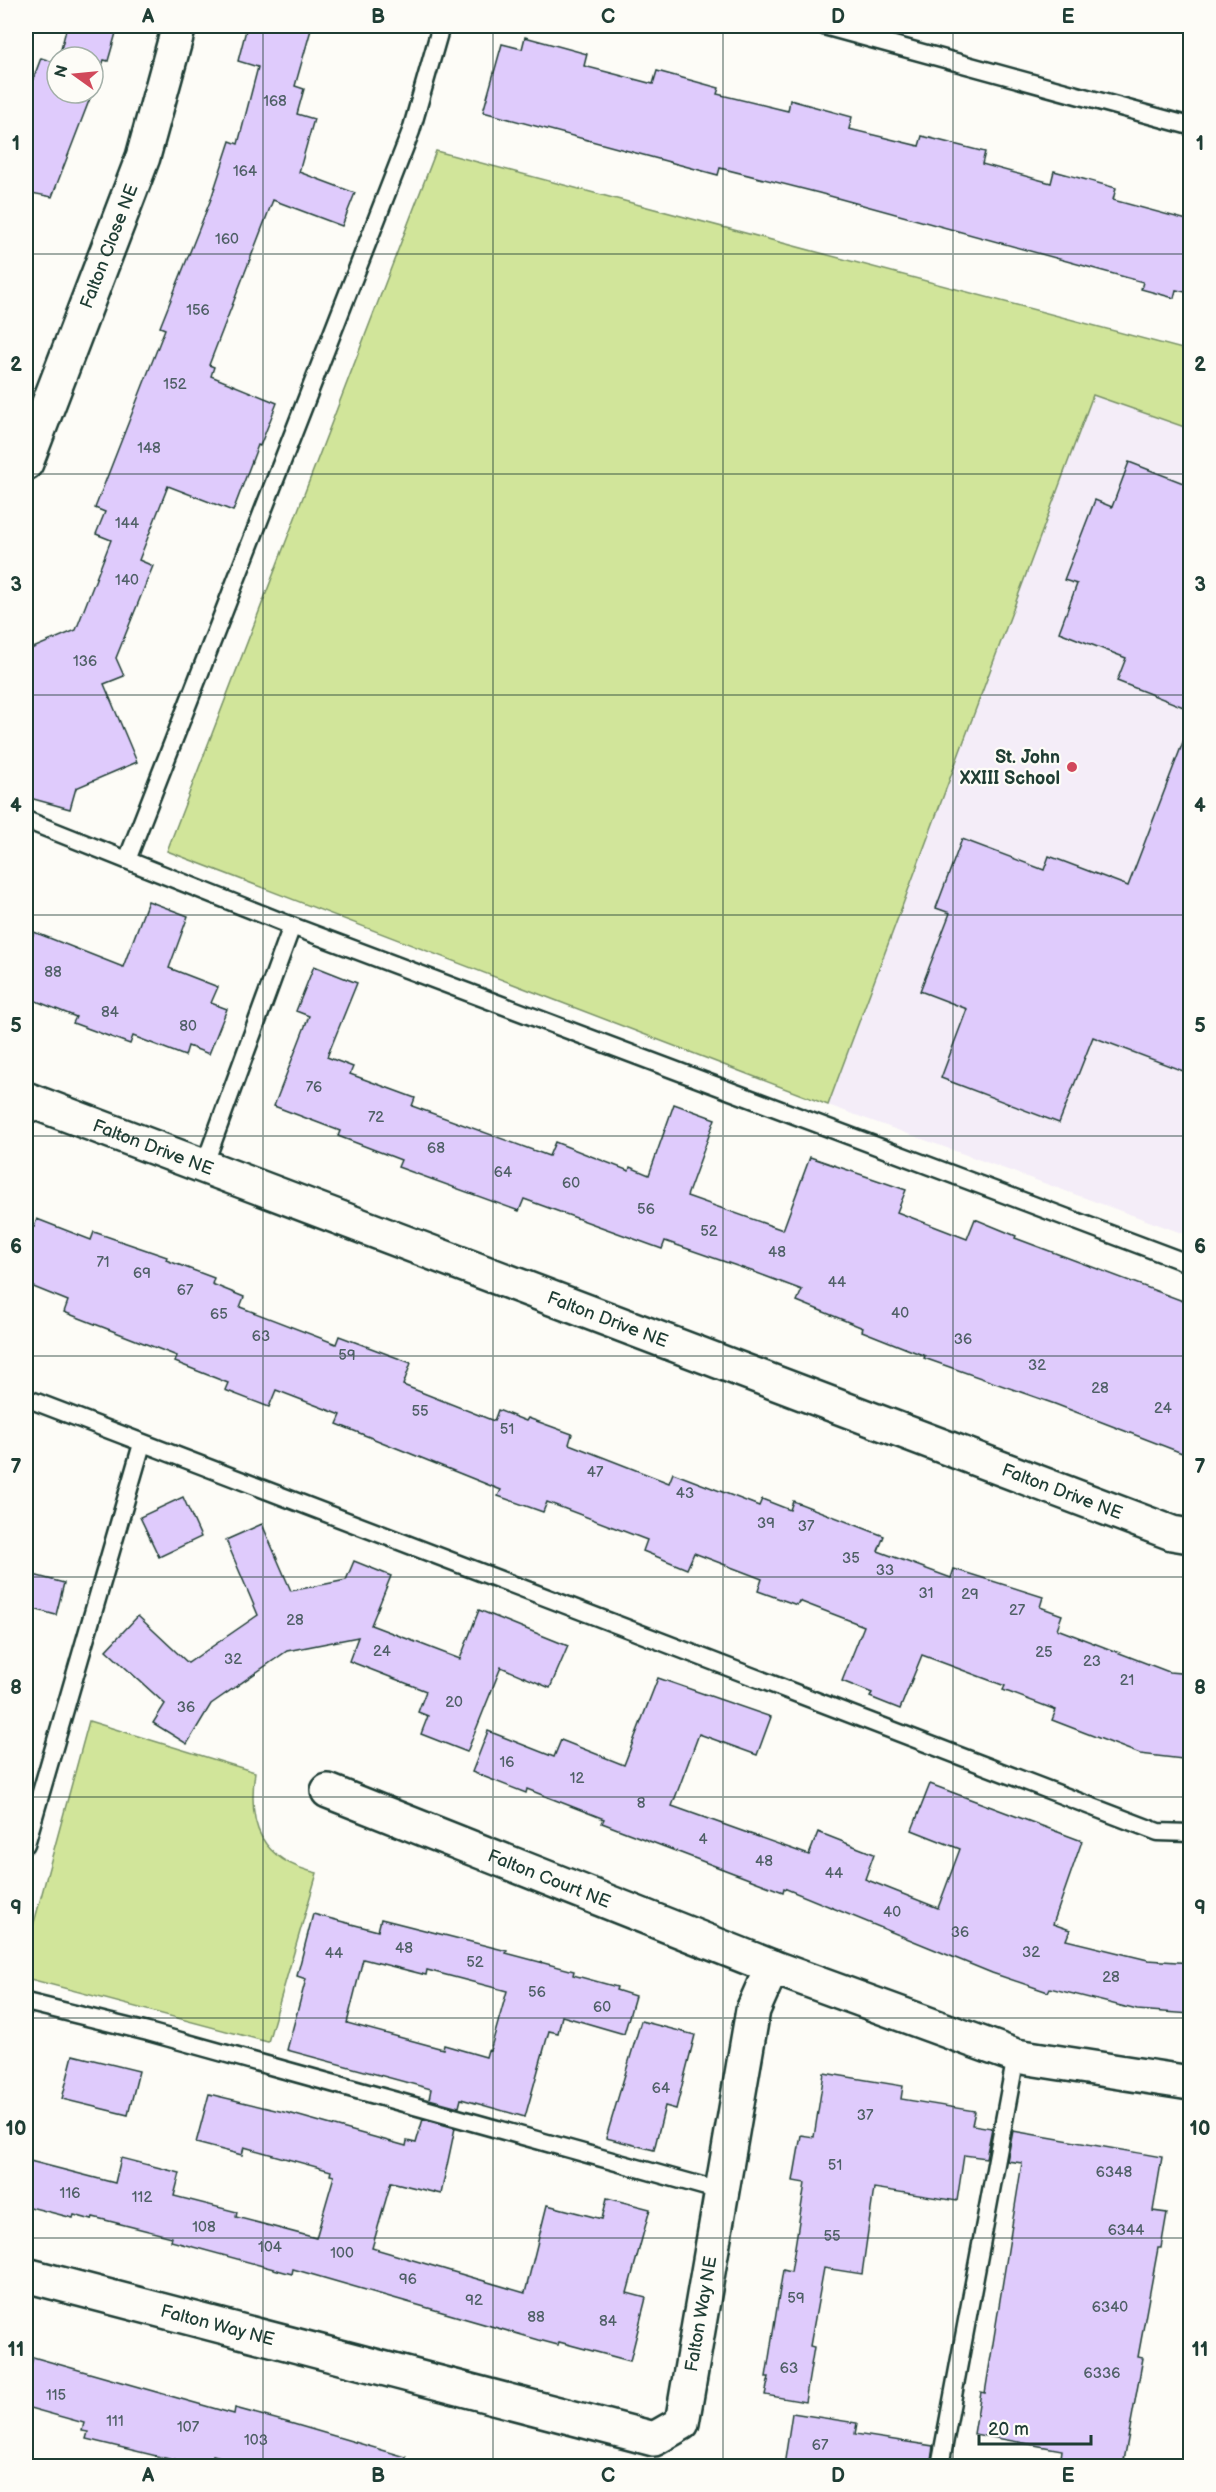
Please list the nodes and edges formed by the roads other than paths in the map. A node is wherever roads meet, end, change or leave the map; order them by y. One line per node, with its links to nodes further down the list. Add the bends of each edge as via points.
1 (179, 26): 5 (street, Falton Close NE, via 143,157)
2 (441, 26): 7 (lane, via 411,131)
3 (824, 26): 4 (lane)
4 (1191, 126)
5 (26, 463)
6 (26, 820): 7 (lane)
7 (127, 860): 8 (lane)
8 (292, 926): 10 (lane); 11 (lane)
9 (26, 1099): 10 (street, Falton Drive NE)
10 (204, 1166): 14 (street, Falton Drive NE, via 1172,1533)
11 (1191, 1264)
12 (26, 1398): 13 (lane)
13 (142, 1444): 16 (lane, via 1158,1832); 17 (lane)
14 (1191, 1536)
15 (328, 1791): 18 (street, Falton Court NE)
16 (1191, 1833)
17 (26, 1844)
18 (772, 1967): 20 (street); 22 (street, Falton Way NE, via 753,2010)
19 (26, 2002): 22 (lane, via 148,2032)
20 (1016, 2056): 21 (street); 24 (lane)
21 (1191, 2083)
22 (724, 2192): 23 (street, Falton Way NE, via 682,2423 654,2439)
23 (26, 2275)
24 (940, 2466)

